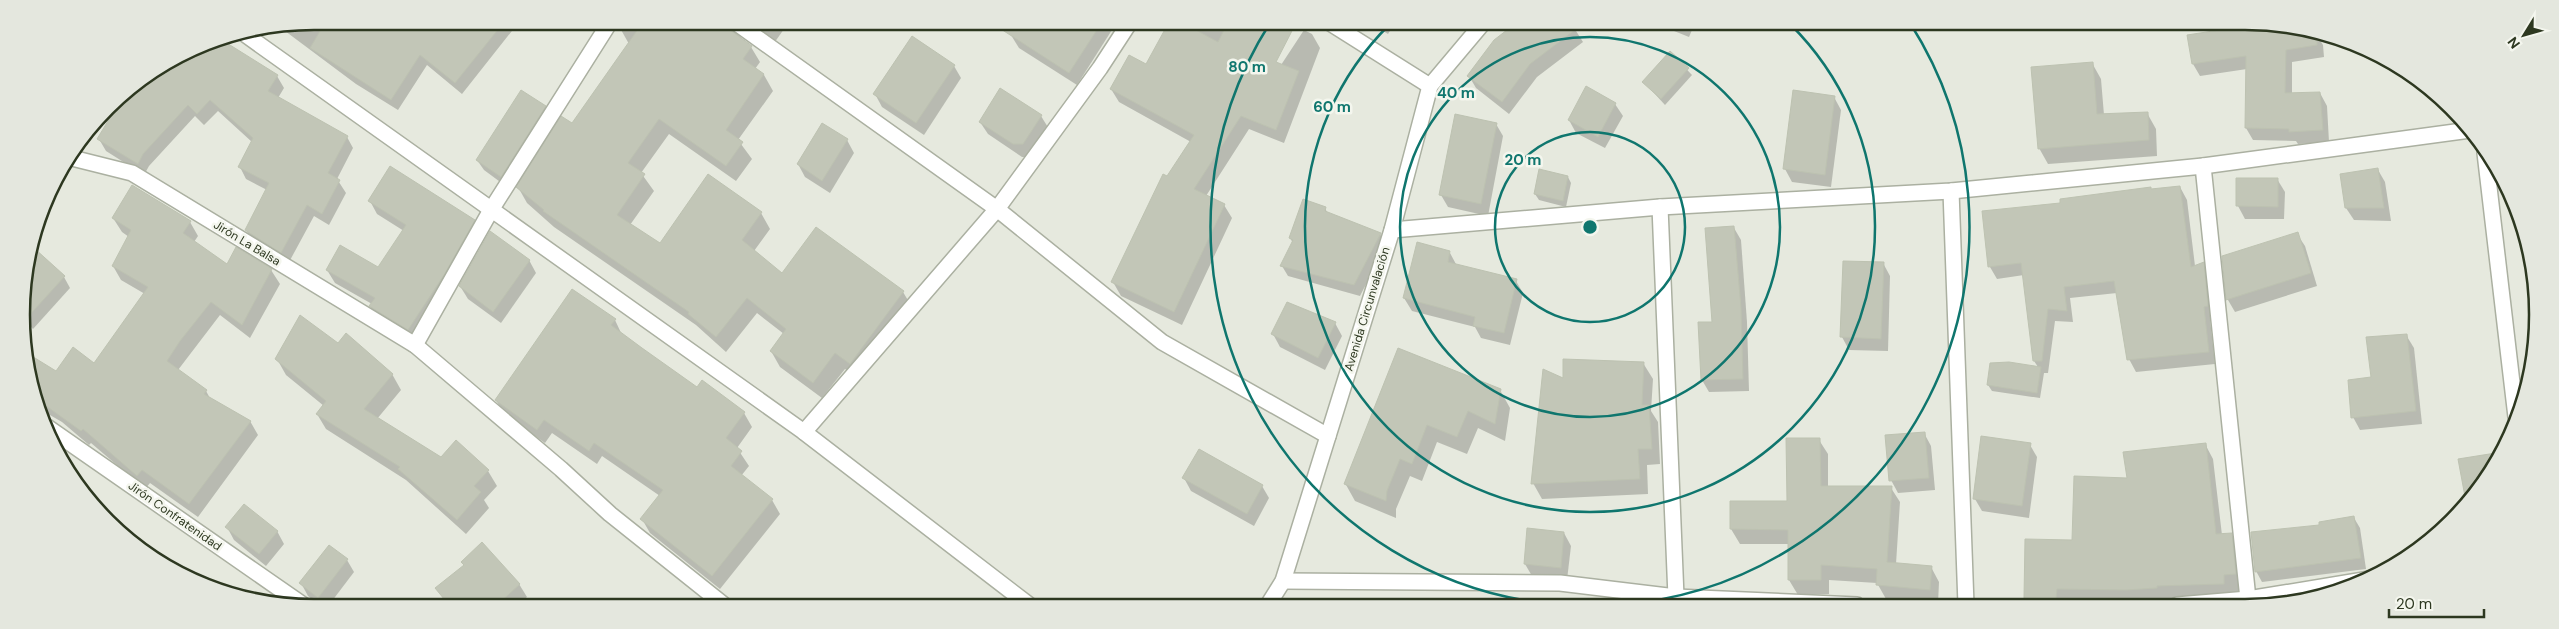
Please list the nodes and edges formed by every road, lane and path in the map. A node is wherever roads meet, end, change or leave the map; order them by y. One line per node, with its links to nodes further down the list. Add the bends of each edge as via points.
1 (605, 30): 15 (street)
2 (746, 30): 14 (street)
3 (1125, 30): 14 (street)
4 (1341, 30): 7 (street)
5 (1477, 30): 7 (street, Avenida Circunvalación)
6 (250, 38): 15 (street)
7 (1430, 86): 16 (street, Avenida Circunvalación)
8 (2462, 131): 10 (street)
9 (76, 159): 17 (street, Jirón La Balsa, via 132,174)
10 (2203, 166): 12 (street); 31 (street)
11 (2488, 166): 18 (street)
12 (1951, 191): 13 (street); 30 (street)
13 (1660, 207): 16 (street); 24 (street)
14 (997, 209): 19 (street); 21 (street, via 1162,342)
15 (491, 210): 17 (street); 19 (street)
16 (1392, 230): 21 (street, Avenida Circunvalación)
17 (415, 345): 26 (street, Jirón La Balsa, via 610,514)
18 (2515, 404)
19 (804, 432): 27 (street)
20 (56, 433): 25 (street, Jirón Confratenidad)
21 (1328, 436): 22 (street, Avenida Circunvalación)
22 (1283, 581): 24 (street, via 1560,583); 28 (street, Avenida Circunvalación)
23 (2331, 585): 32 (street)
24 (1676, 597): 29 (street)
25 (293, 598)
26 (716, 599)
27 (1021, 599)
28 (1272, 599)
29 (1721, 599)
30 (1966, 599)
31 (2248, 599)
32 (2250, 599)

